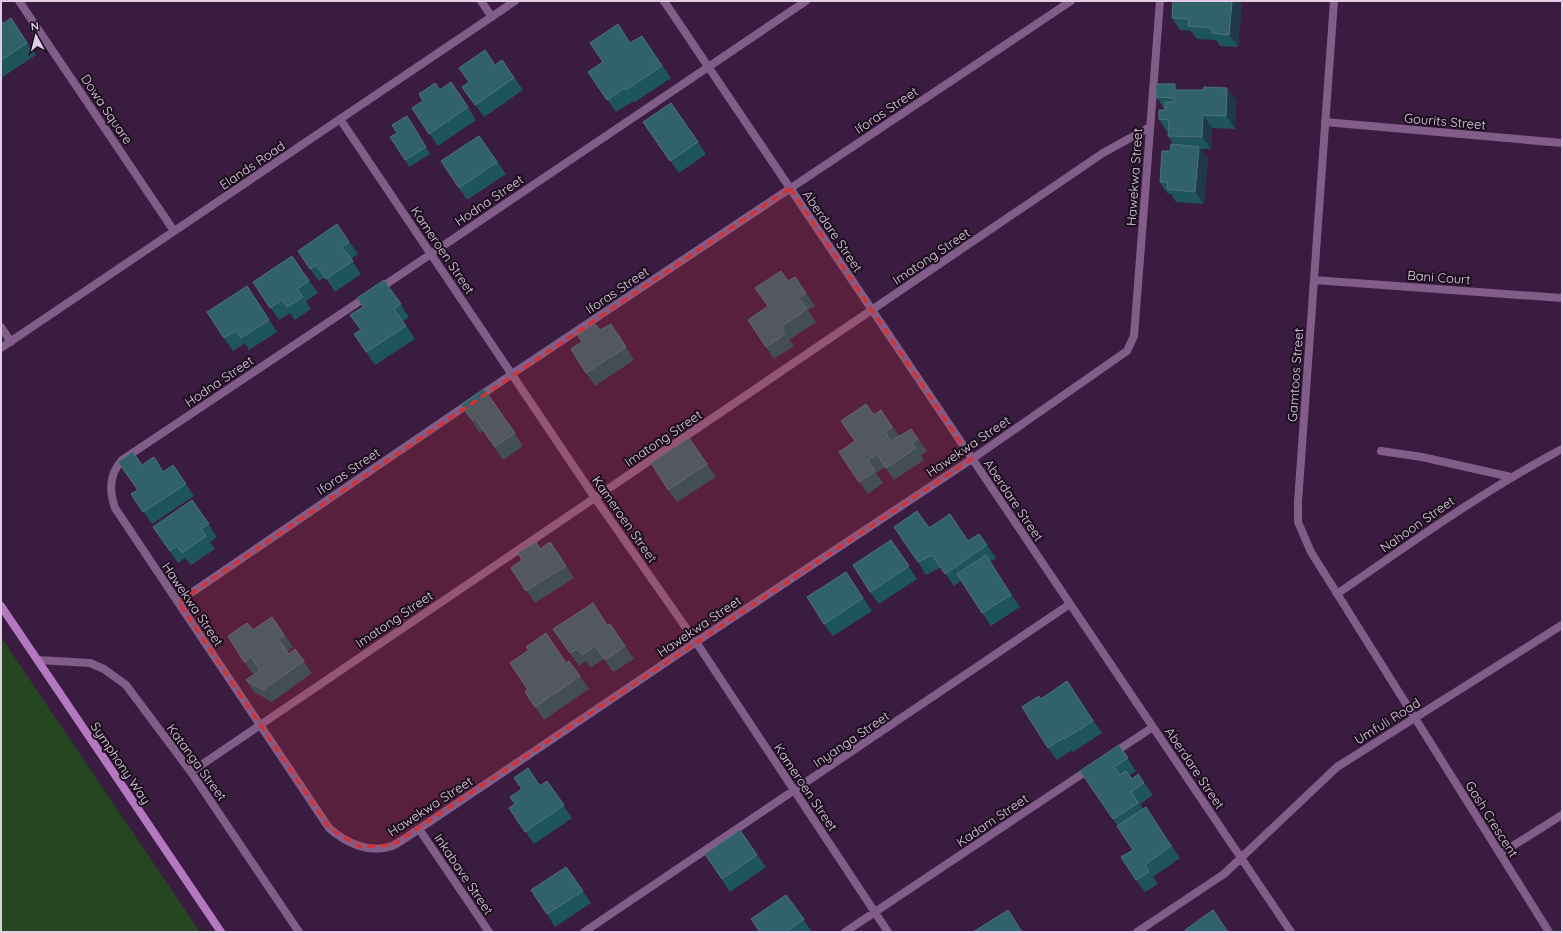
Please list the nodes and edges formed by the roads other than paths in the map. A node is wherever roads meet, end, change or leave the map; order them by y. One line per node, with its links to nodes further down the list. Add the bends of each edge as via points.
1 (19, 1): 16 (street, Dowa Square)
2 (481, 1): 9 (street)
3 (516, 1): 9 (street, Elands Road)
4 (664, 1): 10 (street, Aberdare Street)
5 (806, 1): 10 (street, Hodna Street)
6 (1071, 1): 15 (street, Iforas Street)
7 (1160, 1): 13 (street, Hawekwa Street)
8 (1334, 1): 12 (street, Gamtoos Street)
9 (492, 17): 11 (street, Elands Road)
10 (708, 66): 15 (street, Aberdare Street); 17 (street, Hodna Street)
11 (340, 120): 16 (street, Elands Road); 17 (street, Kameroen Street)
12 (1325, 122): 14 (street, Gourits Street); 18 (street, Gamtoos Street)
13 (1150, 127): 20 (street, Imatong Street, via 1103,153); 27 (street, Hawekwa Street, via 1134,336 1131,345 1121,355)
14 (1562, 143)
15 (790, 188): 20 (street, Aberdare Street); 24 (street, Iforas Street)
16 (174, 231): 22 (street, Elands Road)
17 (431, 254): 24 (street, Kameroen Street); 28 (street, Hodna Street, via 122,460)
18 (1314, 280): 19 (street, Bani Court); 31 (street, Gamtoos Street, via 1298,522 1311,552)
19 (1562, 298)
20 (872, 311): 27 (street, Aberdare Street); 30 (street, Imatong Street)
21 (1, 327): 22 (street)
22 (11, 342): 23 (street, Elands Road)
23 (1, 348)
24 (512, 374): 30 (street, Kameroen Street); 32 (street, Iforas Street)
25 (1562, 449): 29 (street, Nahoon Street)
26 (1381, 451): 29 (street, via 1422,457)
27 (972, 459): 33 (street, Aberdare Street); 36 (street, Hawekwa Street)
28 (111, 478): 32 (street, Hawekwa Street, via 110,490 115,508)
29 (1511, 478): 31 (street, Nahoon Street, via 1457,510)
30 (595, 498): 36 (street, Kameroen Street); 39 (street, Imatong Street)
31 (1337, 594): 38 (street, Gamtoos Street)
32 (178, 602): 39 (street, Hawekwa Street)
33 (1070, 604): 40 (street, Aberdare Street); 42 (street, Inyanga Street)
34 (1, 606): 37 (main road, Symphony Way)
35 (1562, 626): 38 (street, Umfuli Road)
36 (696, 642): 42 (street, Kameroen Street); 44 (street, Hawekwa Street)
37 (38, 660): 41 (street, Katanga Street, via 90,663 115,676 126,685); 48 (main road, Symphony Way)
38 (1415, 718): 45 (street, Gash Crescent); 46 (street, Umfuli Road, via 1337,767)
39 (260, 724): 41 (street, Imatong Street); 44 (street, Hawekwa Street, via 329,828 338,836 360,847 382,848 393,845)
40 (1153, 727): 46 (street, Aberdare Street); 47 (street, Kadam Street)
41 (191, 772): 49 (street, Katanga Street)
42 (794, 792): 47 (street, Kameroen Street); 51 (street, Inyanga Street)
43 (1562, 815): 45 (street)
44 (419, 829): 50 (street, Inkabave Street)
45 (1500, 854): 56 (street, Gash Crescent)
46 (1241, 857): 54 (street, Umfuli Road, via 1224,874); 55 (street, Aberdare Street)
47 (875, 912): 52 (street, Kadam Street); 53 (street, Kameroen Street)
48 (221, 932)
49 (299, 932)
50 (489, 932)
51 (584, 932)
52 (845, 932)
53 (888, 932)
54 (1137, 932)
55 (1291, 932)
56 (1549, 932)

